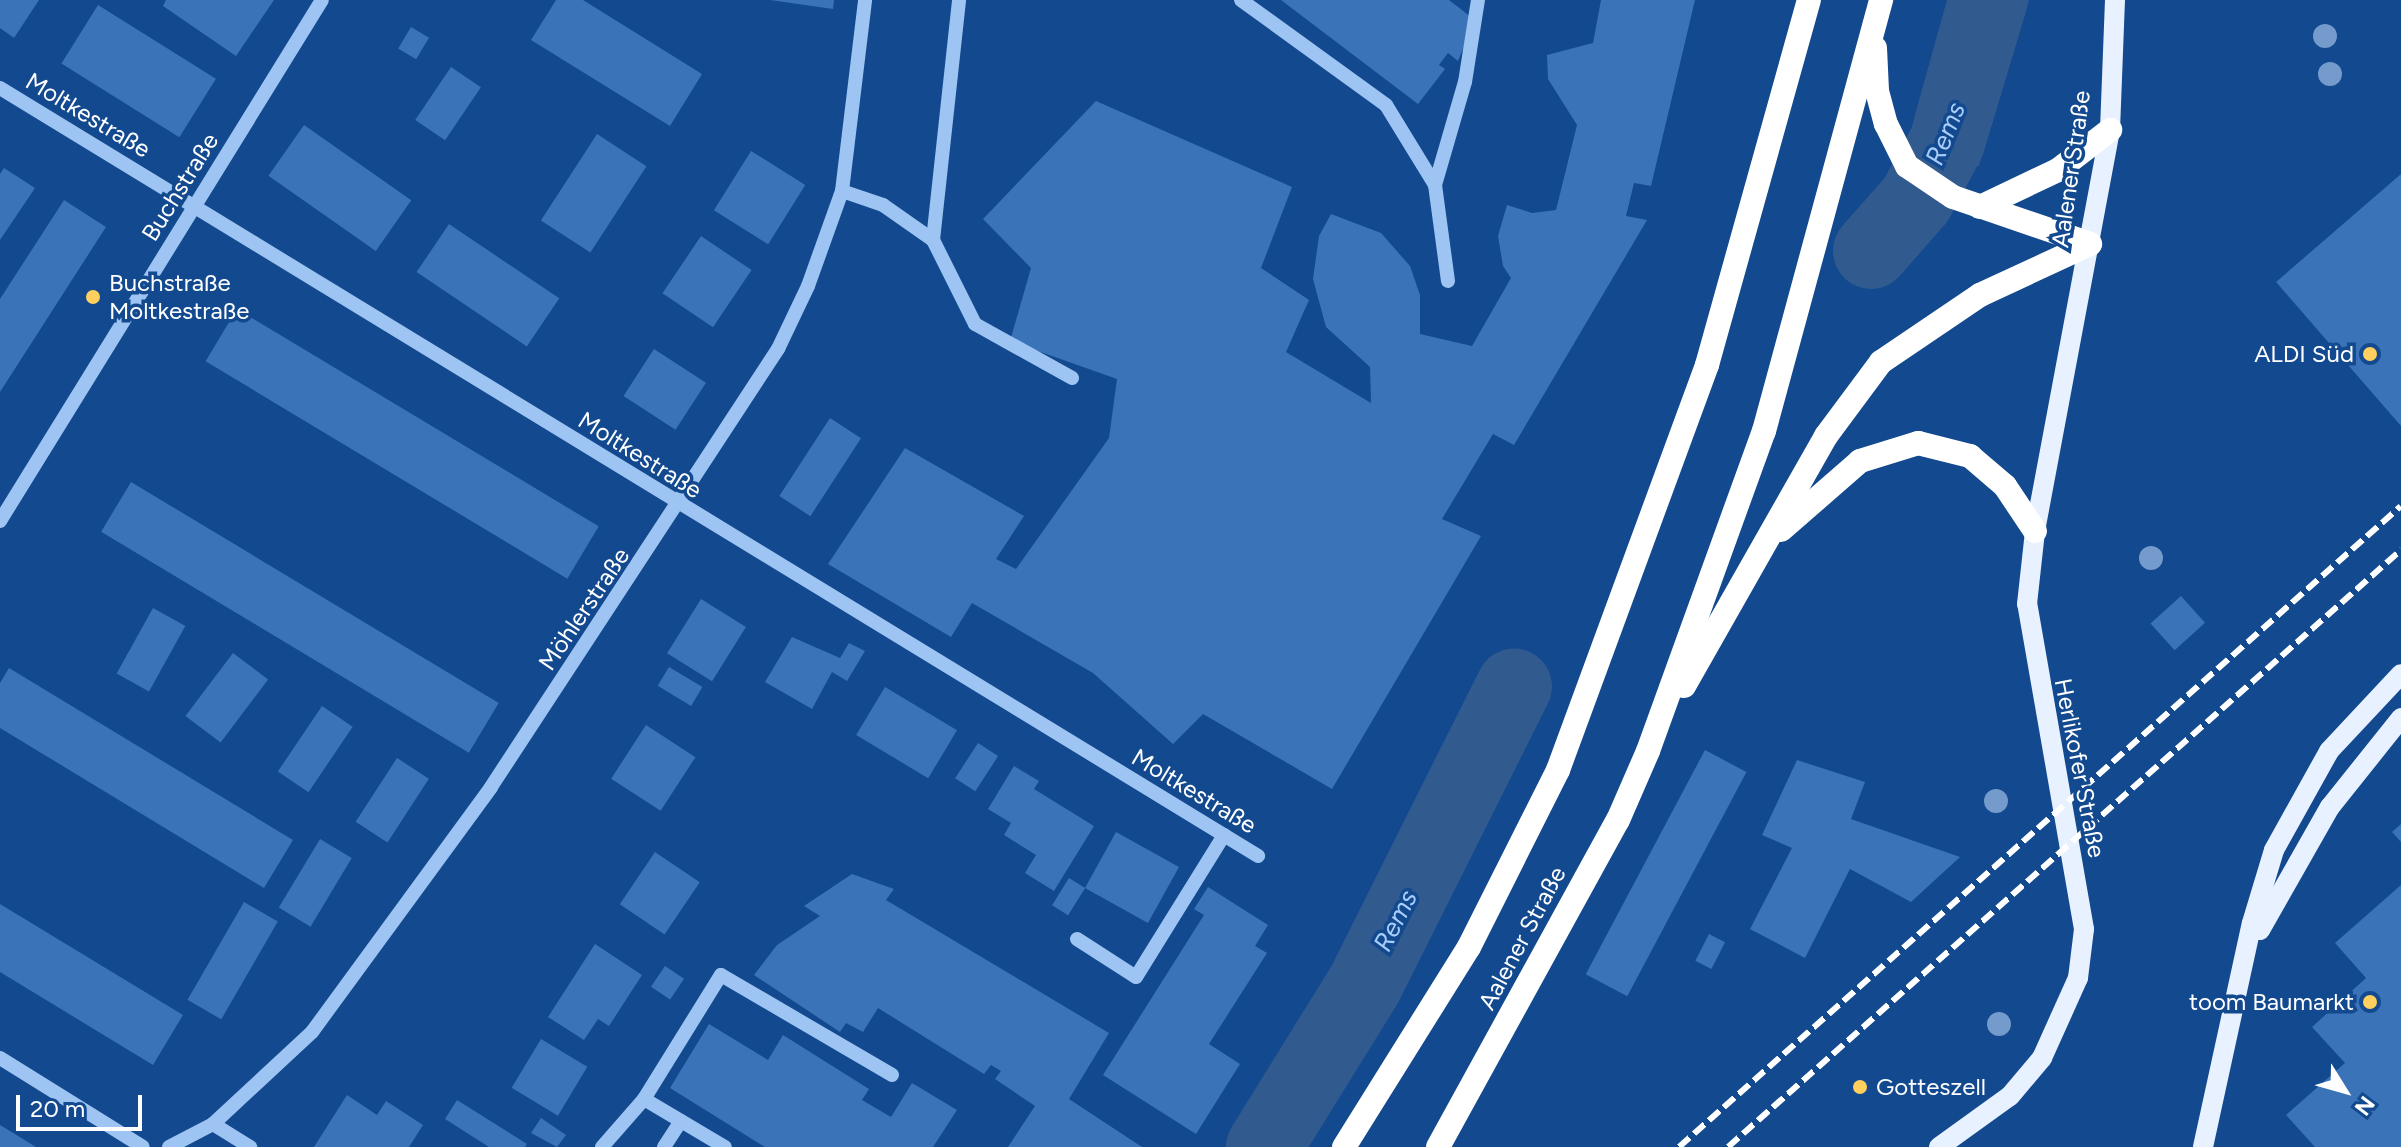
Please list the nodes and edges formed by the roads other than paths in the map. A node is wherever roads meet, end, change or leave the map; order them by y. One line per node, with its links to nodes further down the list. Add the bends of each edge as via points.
1 (322, 0): 13 (street, Buchstraße)
2 (865, 0): 12 (street, Möhlerstraße)
3 (959, 0): 15 (street)
4 (1241, 0): 11 (street, via 1386,105)
5 (1478, 0): 11 (street, via 1465,82)
6 (2115, 0): 10 (main road, Aalener Straße)
7 (1804, 7): 44 (highway, via 1707,365 1558,770 1469,947)
8 (1878, 12): 14 (highway, via 1877,91 1894,149 1929,185); 28 (highway, via 1764,431)
9 (0, 88): 13 (street, Moltkestraße)
10 (2110, 130): 14 (highway, via 2058,170); 16 (main road, Aalener Straße)
11 (1435, 185): 17 (street)
12 (842, 191): 15 (street, via 883,205); 22 (street, Möhlerstraße, via 790,329)
13 (195, 205): 21 (street, Buchstraße); 22 (street, Moltkestraße)
14 (1980, 207): 16 (highway)
15 (933, 240): 19 (street, via 975,324)
16 (2090, 244): 18 (main road, Aalener Straße); 25 (highway, via 1980,295 1881,362 1826,436)
17 (1448, 281)
18 (2069, 345): 24 (main road, Herlikofer Straße)
19 (1072, 378)
20 (0, 491): 21 (street)
21 (13, 499): 23 (street, Buchstraße)
22 (680, 505): 29 (street, Moltkestraße); 37 (street, Möhlerstraße, via 491,787 312,1032)
23 (0, 521)
24 (2035, 531): 25 (highway, via 2005,486 1970,456 1918,443 1860,461); 46 (main road, Herlikofer Straße, via 2027,604 2084,929 2078,978 2042,1058 2010,1096)
25 (1761, 548): 28 (highway)
26 (2401, 674): 32 (main road, via 2329,751 2293,813 2274,850)
27 (2401, 718): 32 (main road, via 2330,807 2285,879)
28 (1648, 751): 45 (highway, Aalener Straße, via 1618,820)
29 (1224, 835): 30 (street, Moltkestraße); 31 (street, via 1136,977)
30 (1258, 856)
31 (1077, 939)
32 (2244, 962): 47 (main road)
33 (0, 1058): 38 (street)
34 (892, 1075): 35 (street, via 721,975)
35 (644, 1099): 36 (street); 41 (street)
36 (681, 1121): 42 (street); 43 (street)
37 (213, 1124): 39 (street, Möhlerstraße); 40 (street)
38 (143, 1147)
39 (169, 1147)
40 (250, 1147)
41 (602, 1147)
42 (664, 1147)
43 (725, 1147)
44 (1344, 1147)
45 (1438, 1147)
46 (1939, 1147)
47 (2203, 1147)

